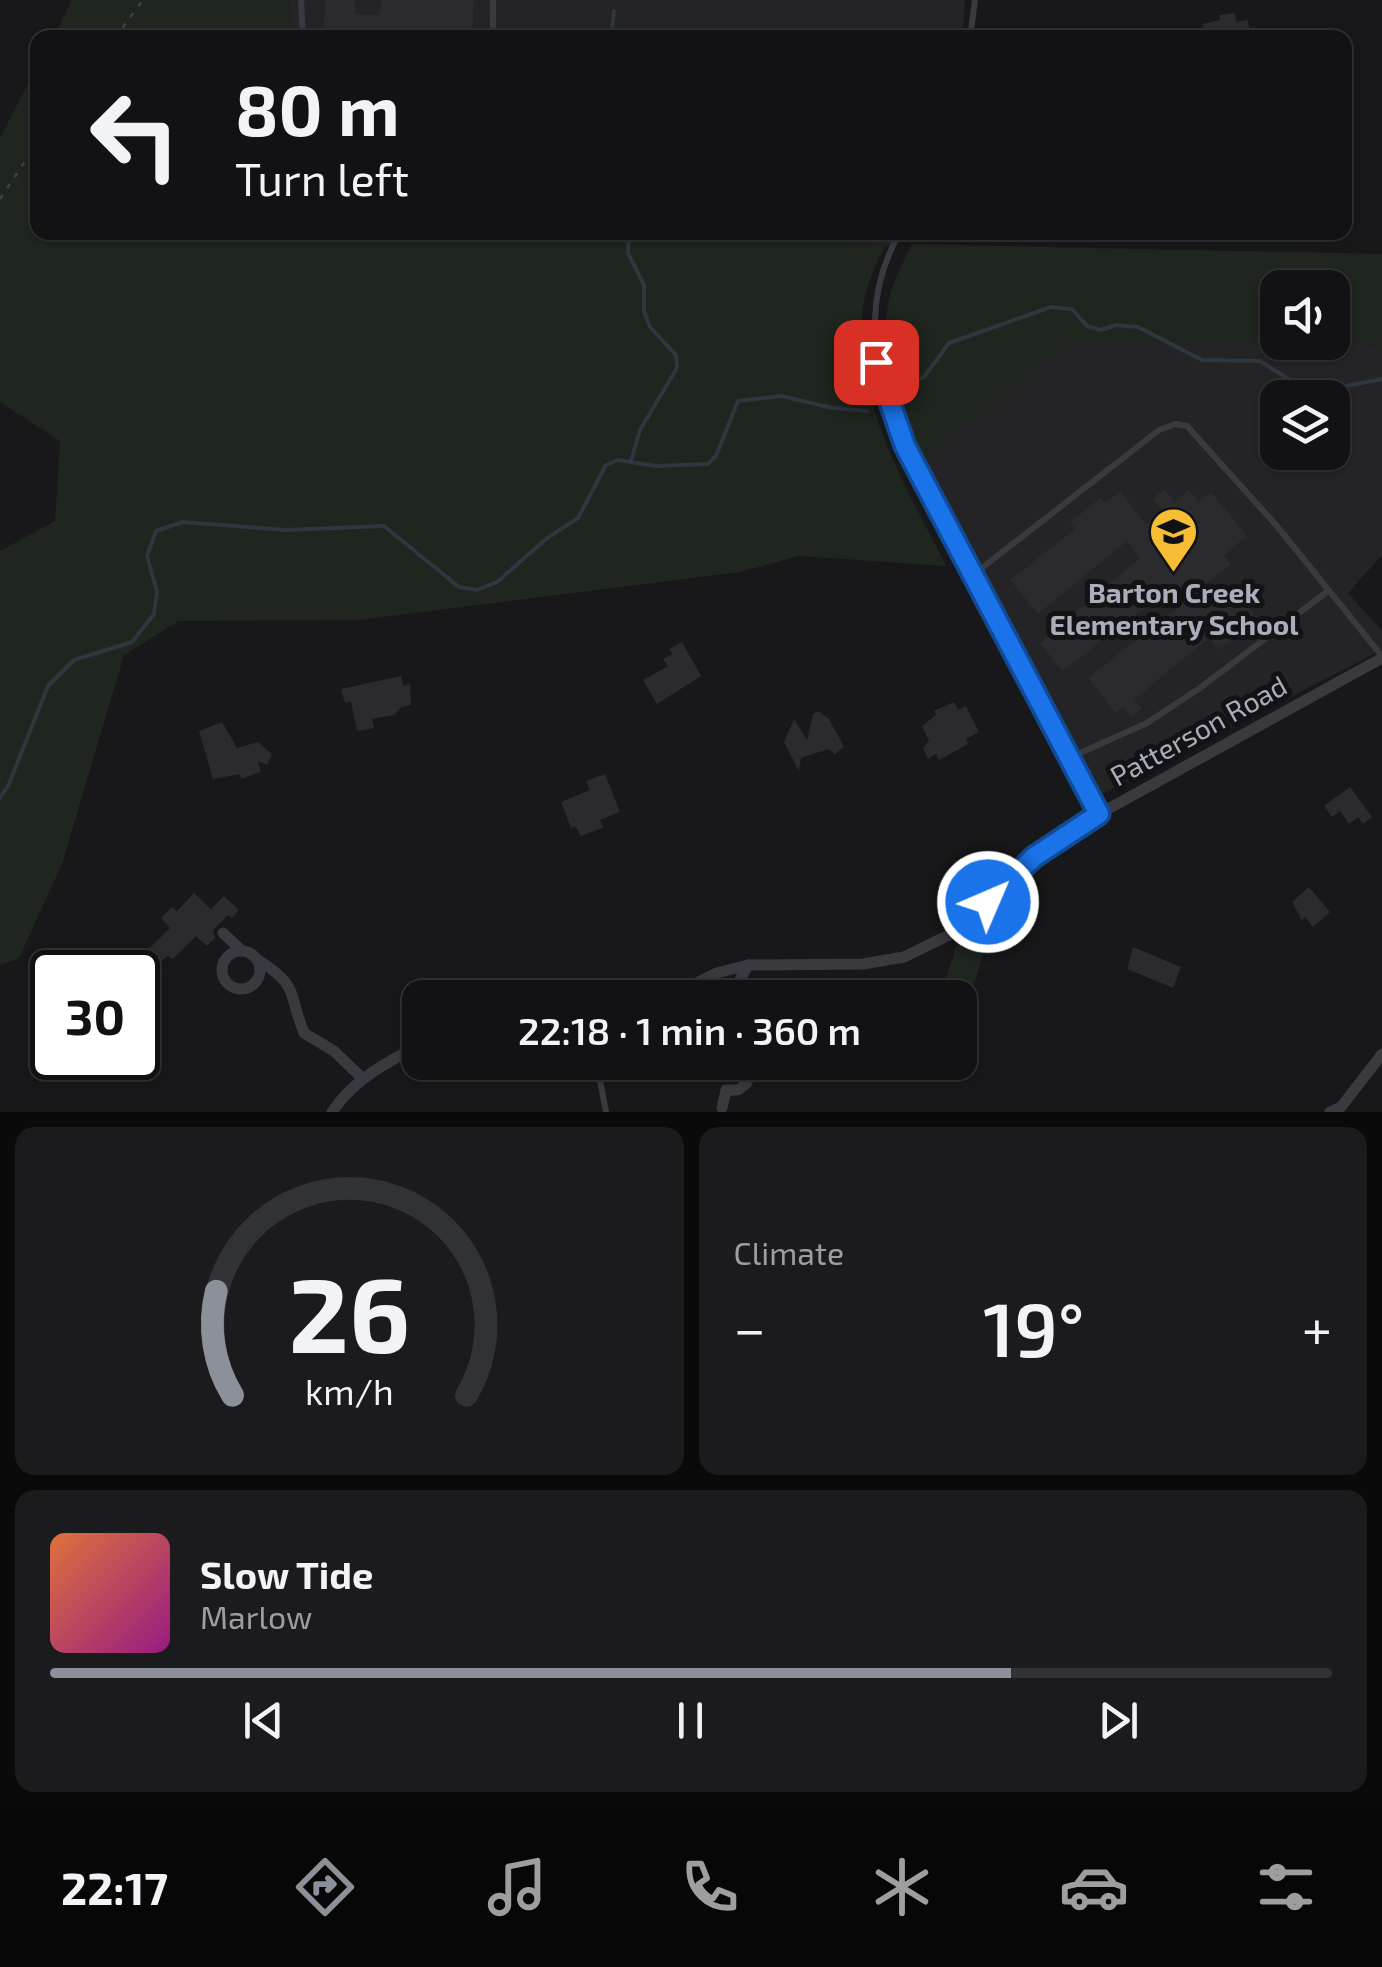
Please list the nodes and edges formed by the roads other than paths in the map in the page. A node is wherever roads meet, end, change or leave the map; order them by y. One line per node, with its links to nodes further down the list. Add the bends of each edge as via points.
1 (301, 0): 4 (lane)
2 (494, 0): 5 (lane)
3 (975, 0): 6 (lane)
4 (303, 30)
5 (493, 30)
6 (971, 30)
7 (896, 240): 8 (lane, via 878,282 872,321 876,362 905,446)
8 (973, 576): 9 (lane, via 1159,430 1176,424 1188,426); 11 (lane)
9 (1328, 591): 10 (lane); 11 (lane, via 1146,723)
10 (1382, 657): 12 (street, Patterson Road)
11 (1070, 758): 12 (lane)
12 (1099, 814): 16 (street, Patterson Road, via 1034,857 949,935 904,956 863,964)
13 (223, 933): 14 (street)
14 (242, 950): 15 (street); 15 (street, via 223,964 230,986 254,983)
15 (257, 959): 21 (street, via 294,991 304,1032)
16 (748, 966): 17 (street, Patterson Road); 18 (street)
17 (703, 980)
18 (740, 980)
19 (1382, 1054): 27 (street)
20 (402, 1056): 21 (street)
21 (363, 1079): 25 (street)
22 (600, 1080): 26 (lane)
23 (747, 1080): 24 (street, via 738,1090 726,1090)
24 (722, 1108)
25 (332, 1112)
26 (606, 1112)
27 (1330, 1112)

